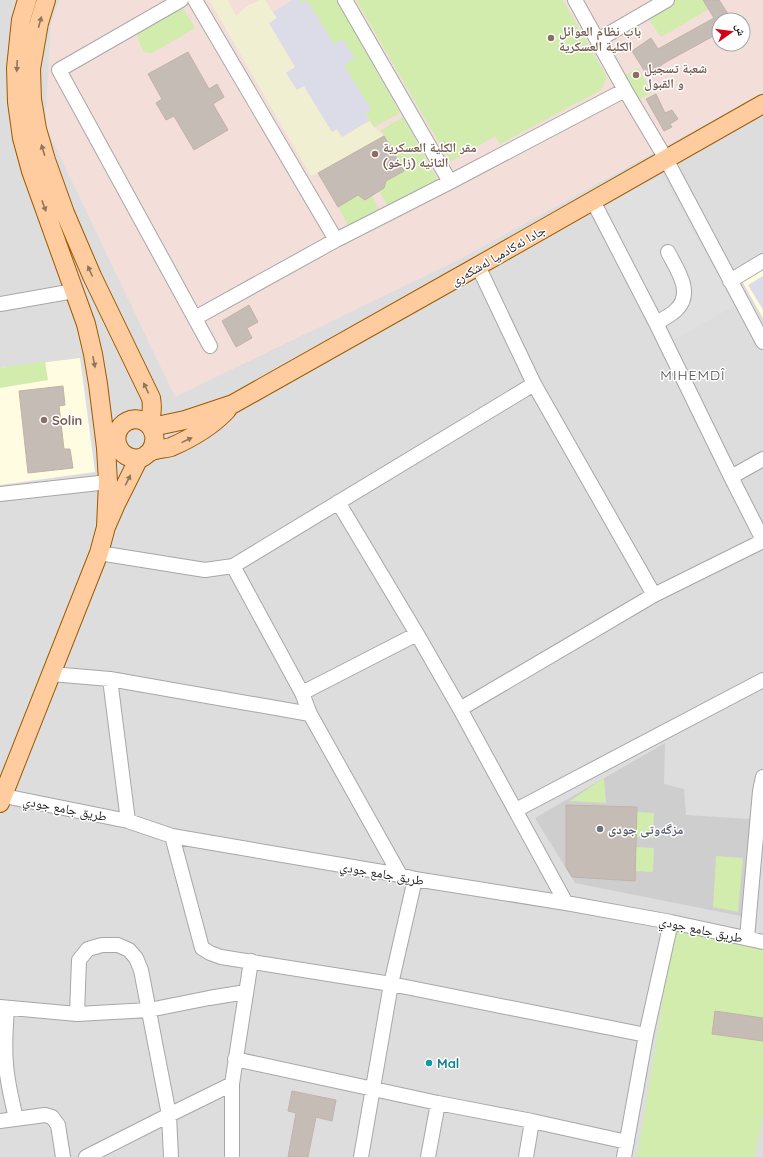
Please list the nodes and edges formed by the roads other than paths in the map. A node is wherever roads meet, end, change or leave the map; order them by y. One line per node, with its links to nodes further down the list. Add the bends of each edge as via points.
1 (27, 0): 19 (main road, one-way to 19, via 21,20 16,68 22,138 31,171)
2 (46, 0): 28 (main road, one-way to 2, via 151,398 92,276 65,213 37,129 31,69)
3 (195, 0): 14 (street)
4 (345, 0): 12 (street)
5 (575, 0): 8 (street)
6 (667, 0): 8 (street)
7 (174, 2): 21 (street, via 60,70)
8 (598, 40): 9 (street)
9 (625, 90): 11 (street); 12 (street)
10 (763, 104): 11 (main road, جادا ئه‌كادميا له‌شكه‌رى)
11 (666, 159): 13 (main road, جادا ئه‌كادميا له‌شكه‌رى); 18 (street)
12 (450, 182): 14 (street)
13 (593, 201): 17 (main road, جادا ئه‌كادميا له‌شكه‌رى); 22 (street)
14 (336, 240): 21 (street)
15 (668, 252): 22 (street, via 683,282 684,292 677,309)
16 (763, 262): 18 (street)
17 (478, 266): 25 (street); 26 (main road, جادا ئه‌كادميا له‌شكه‌رى)
18 (730, 281): 23 (street)
19 (74, 291): 20 (street); 27 (main road, one-way to 27, via 86,324)
20 (0, 304)
21 (195, 318): 24 (street)
22 (656, 323): 32 (street)
23 (763, 342)
24 (210, 346)
25 (534, 384): 35 (street); 40 (street)
26 (233, 404): 28 (main road, via 185,420); 30 (main road, one-way to 26, via 187,440 220,418)
27 (102, 414): 29 (main road, via 112,424); 33 (main road)
28 (151, 426): 29 (main road, via 140,420 129,421 120,427); 30 (main road, via 155,434 154,447)
29 (118, 443): 30 (main road, via 124,455 132,458); 33 (main road)
30 (145, 455): 36 (main road, one-way to 30, via 116,504)
31 (763, 459): 32 (street)
32 (731, 477): 37 (street)
33 (108, 482): 34 (street); 36 (main road)
34 (0, 494)
35 (338, 502): 39 (street); 41 (street)
36 (106, 527): 38 (main road)
37 (763, 540): 40 (street)
38 (99, 553): 39 (street, via 205,570); 42 (main road)
39 (233, 566): 45 (street)
40 (654, 595): 46 (street)
41 (417, 634): 45 (street); 46 (street)
42 (51, 674): 43 (street); 50 (main road)
43 (110, 679): 47 (street); 52 (street)
44 (763, 680): 51 (street)
45 (302, 693): 47 (street)
46 (460, 709): 51 (street)
47 (310, 714): 54 (street)
48 (763, 777): 49 (street)
49 (761, 790): 58 (street)
50 (2, 800): 52 (street, طريق جامع جودي)
51 (516, 810): 56 (street)
52 (128, 821): 53 (street, طريق جامع جودي)
53 (172, 836): 54 (street, طريق جامع جودي); 60 (street, via 202,948 221,957)
54 (400, 875): 55 (street, طريق جامع جودي)
55 (416, 879): 56 (street, طريق جامع جودي); 61 (street)
56 (566, 903): 57 (street, طريق جامع جودي)
57 (671, 922): 58 (street, طريق جامع جودي); 66 (street)
58 (747, 938): 59 (street, طريق جامع جودي)
59 (763, 942)
60 (251, 961): 61 (street); 62 (street)
61 (391, 984): 66 (street); 69 (street)
62 (246, 992): 64 (street); 67 (street)
63 (4, 1007): 65 (street); 72 (street, via 6,1063)
64 (149, 1010): 65 (street); 65 (street, via 136,958 129,950 118,945 102,945 88,949 79,960); 71 (street)
65 (77, 1014)
66 (646, 1035): 75 (street)
67 (235, 1059): 68 (street); 69 (street)
68 (232, 1084): 71 (street); 80 (street)
69 (373, 1089): 70 (street); 81 (street)
70 (438, 1103): 74 (street); 82 (street)
71 (169, 1115): 76 (street); 79 (street)
72 (16, 1119): 73 (street); 77 (street, via 45,1114 52,1118 58,1125)
73 (0, 1121)
74 (532, 1121): 75 (street); 83 (street)
75 (627, 1142): 84 (street)
76 (108, 1151): 78 (street)
77 (63, 1157)
78 (86, 1157)
79 (170, 1157)
80 (232, 1157)
81 (361, 1157)
82 (428, 1157)
83 (526, 1157)
84 (624, 1157)

